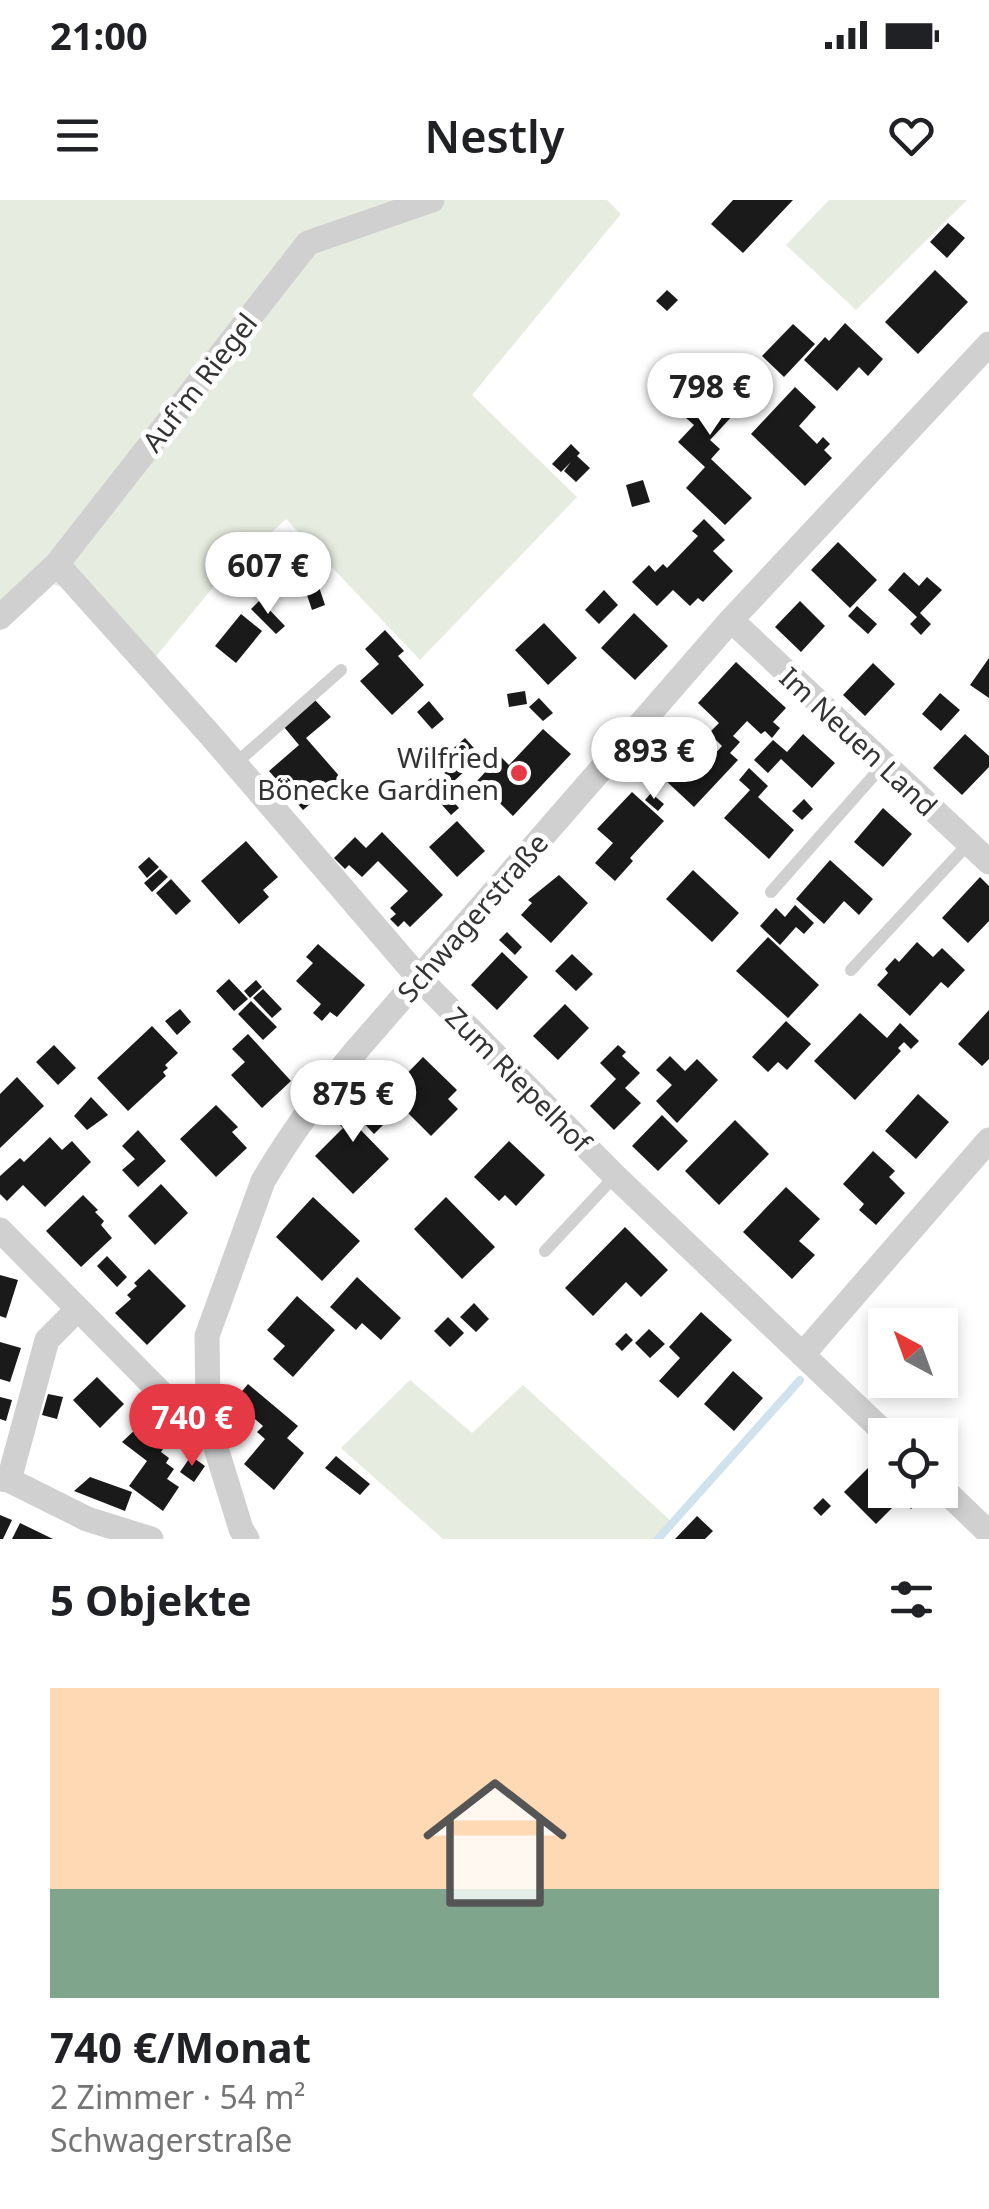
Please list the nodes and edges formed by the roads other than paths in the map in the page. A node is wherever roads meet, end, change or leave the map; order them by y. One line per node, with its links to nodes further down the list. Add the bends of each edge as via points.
1 (432, 200): 3 (street, Auf'm Riegel, via 308,243)
2 (989, 344): 5 (street, Schwagerstraße)
3 (57, 564): 4 (street, Auf'm Riegel); 7 (street, Zum Riepelhof)
4 (0, 617)
5 (730, 620): 8 (street, Im Neuen Land); 13 (street, Schwagerstraße)
6 (341, 670): 7 (lane)
7 (236, 764): 13 (street, Zum Riepelhof)
8 (883, 765): 9 (street, Im Neuen Land); 11 (lane)
9 (969, 843): 10 (street, Im Neuen Land); 12 (lane)
10 (989, 862)
11 (770, 892)
12 (851, 970)
13 (419, 978): 15 (street, Zum Riepelhof); 20 (street, Schwagerstraße, via 311,1105 262,1181 207,1336)
14 (989, 1140): 19 (street)
15 (614, 1176): 17 (lane); 19 (street, Zum Riepelhof)
16 (0, 1230): 18 (street)
17 (544, 1251)
18 (78, 1310): 20 (street, via 172,1404); 22 (street, via 47,1340)
19 (803, 1354): 21 (street, Zum Riepelhof)
20 (208, 1409): 26 (street, Schwagerstraße)
21 (869, 1418)
22 (5, 1479): 25 (street)
23 (958, 1503): 24 (street)
24 (989, 1533)
25 (151, 1539)
26 (247, 1539)

